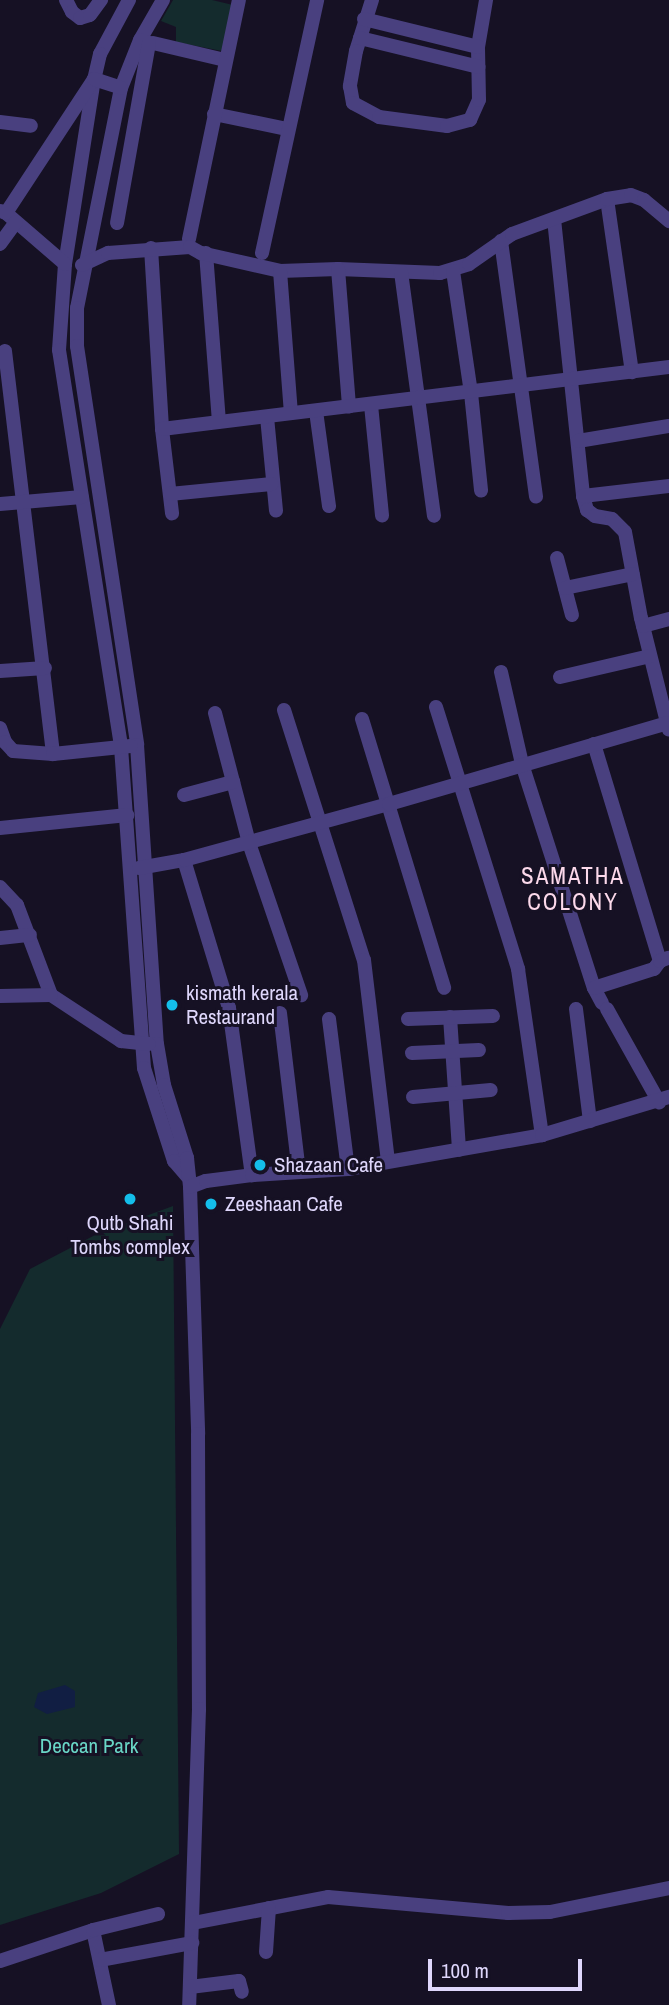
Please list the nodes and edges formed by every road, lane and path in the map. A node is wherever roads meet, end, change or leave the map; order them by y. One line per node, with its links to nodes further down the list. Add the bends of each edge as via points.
1 (66, 0): 2 (street, via 80,18 90,15)
2 (101, 0)
3 (129, 0): 15 (street, via 100,54)
4 (163, 0): 11 (street)
5 (239, 0): 13 (street)
6 (317, 0): 20 (street)
7 (372, 0): 9 (street)
8 (486, 0): 12 (street)
9 (364, 19): 10 (street); 12 (street)
10 (360, 38): 14 (street); 14 (street, via 350,94 359,109 379,117 433,126 470,121 480,100)
11 (147, 42): 13 (street); 16 (street); 25 (street)
12 (478, 47): 14 (street)
13 (225, 60): 17 (street)
14 (479, 67)
15 (94, 79): 16 (street); 22 (street); 32 (street)
16 (121, 88): 33 (street)
17 (214, 114): 20 (street); 26 (street)
18 (0, 122): 19 (street)
19 (31, 126)
20 (287, 129): 31 (street)
21 (607, 199): 23 (street); 24 (street, via 631,195); 40 (street)
22 (7, 215): 28 (street); 32 (street)
23 (554, 219): 27 (street); 41 (street)
24 (669, 220)
25 (117, 223)
26 (189, 239)
27 (501, 241): 36 (street); 42 (street)
28 (0, 244)
29 (151, 248): 30 (street, via 190,247); 33 (street, via 108,253); 52 (street)
30 (206, 253): 35 (street); 50 (street)
31 (262, 253)
32 (65, 264): 33 (street); 59 (street, via 60,350)
33 (86, 266): 88 (street, via 77,308 77,345)
34 (338, 269): 35 (street); 37 (street); 46 (street)
35 (280, 271): 48 (street)
36 (453, 271): 37 (street); 43 (street)
37 (401, 272): 44 (street)
38 (5, 351): 61 (street)
39 (669, 367): 40 (street)
40 (632, 372): 41 (street)
41 (572, 379): 42 (street); 53 (street)
42 (522, 387): 43 (street); 60 (street)
43 (471, 393): 44 (street); 56 (street)
44 (419, 400): 45 (street); 67 (street)
45 (371, 405): 46 (street); 66 (street)
46 (349, 407): 47 (street)
47 (316, 411): 48 (street); 63 (street)
48 (291, 413): 49 (street)
49 (267, 416): 50 (street); 54 (street)
50 (219, 421): 52 (street)
51 (669, 426): 53 (street)
52 (162, 429): 57 (street)
53 (578, 441): 58 (street)
54 (272, 484): 57 (street); 64 (street)
55 (669, 486): 58 (street)
56 (481, 490)
57 (170, 494): 65 (street)
58 (583, 496): 69 (street, via 587,510 621,525)
59 (82, 497): 61 (street); 89 (street)
60 (536, 497)
61 (25, 502): 62 (street); 75 (street)
62 (0, 504)
63 (329, 506)
64 (276, 511)
65 (172, 513)
66 (382, 515)
67 (434, 516)
68 (557, 558): 70 (street)
69 (633, 574): 70 (street); 73 (street)
70 (565, 588): 71 (street)
71 (572, 615)
72 (669, 619): 73 (street)
73 (643, 626): 74 (street)
74 (650, 656): 78 (street); 79 (street)
75 (45, 668): 76 (street); 90 (street)
76 (0, 671)
77 (501, 672): 91 (street)
78 (560, 677)
79 (662, 679): 85 (street)
80 (436, 707): 93 (street)
81 (284, 710): 97 (street)
82 (215, 713): 92 (street)
83 (362, 719): 95 (street)
84 (0, 727): 86 (street)
85 (668, 727): 87 (street)
86 (2, 743): 90 (street, via 13,751)
87 (594, 744): 91 (street); 105 (street)
88 (137, 745): 89 (street); 101 (street)
89 (121, 747): 90 (street); 96 (street)
90 (53, 754)
91 (522, 764): 93 (street); 107 (street)
92 (233, 782): 94 (street); 99 (street)
93 (459, 782): 95 (street); 127 (street, via 518,970)
94 (184, 795)
95 (389, 804): 97 (street); 106 (street)
96 (127, 815): 98 (street); 101 (street)
97 (321, 823): 99 (street); 129 (street, via 364,960)
98 (0, 828)
99 (249, 843): 100 (street); 109 (street)
100 (184, 860): 101 (street); 132 (street, via 229,1008)
101 (138, 868): 117 (street); 118 (street)
102 (0, 887): 103 (street, via 17,905)
103 (30, 935): 104 (street); 108 (street)
104 (0, 938)
105 (664, 959): 107 (street, via 654,969)
106 (444, 988)
107 (594, 988): 125 (street)
108 (51, 995): 110 (street); 118 (street, via 121,1041)
109 (301, 995)
110 (0, 996)
111 (576, 1009): 126 (street)
112 (281, 1013): 131 (street)
113 (493, 1016): 114 (street)
114 (450, 1017): 115 (street); 120 (street)
115 (408, 1019)
116 (330, 1020): 130 (street)
117 (157, 1044): 118 (street); 133 (street, via 164,1085 187,1158)
118 (140, 1045): 133 (street, via 174,1161)
119 (479, 1050): 120 (street)
120 (452, 1051): 121 (street); 123 (street)
121 (412, 1053)
122 (491, 1090): 123 (street)
123 (453, 1093): 124 (street); 128 (street)
124 (413, 1097)
125 (664, 1099): 126 (street)
126 (590, 1121): 127 (street)
127 (542, 1135): 128 (street)
128 (459, 1150): 129 (street)
129 (388, 1161): 130 (street)
130 (348, 1169): 131 (street)
131 (299, 1172): 132 (street)
132 (252, 1175): 133 (street)
133 (188, 1182): 137 (street, via 198,1434 199,1709)
134 (669, 1888): 135 (street, via 550,1912 508,1913 345,1896)
135 (269, 1908): 137 (street); 140 (street)
136 (158, 1914): 138 (street)
137 (192, 1923): 139 (street)
138 (93, 1930): 141 (street); 142 (street)
139 (192, 1943): 141 (street); 143 (street)
140 (266, 1952)
141 (100, 1960): 145 (street)
142 (0, 1961)
143 (190, 1987): 144 (street, via 239,1980); 146 (street)
144 (242, 1992)
145 (109, 2005)
146 (190, 2005)

